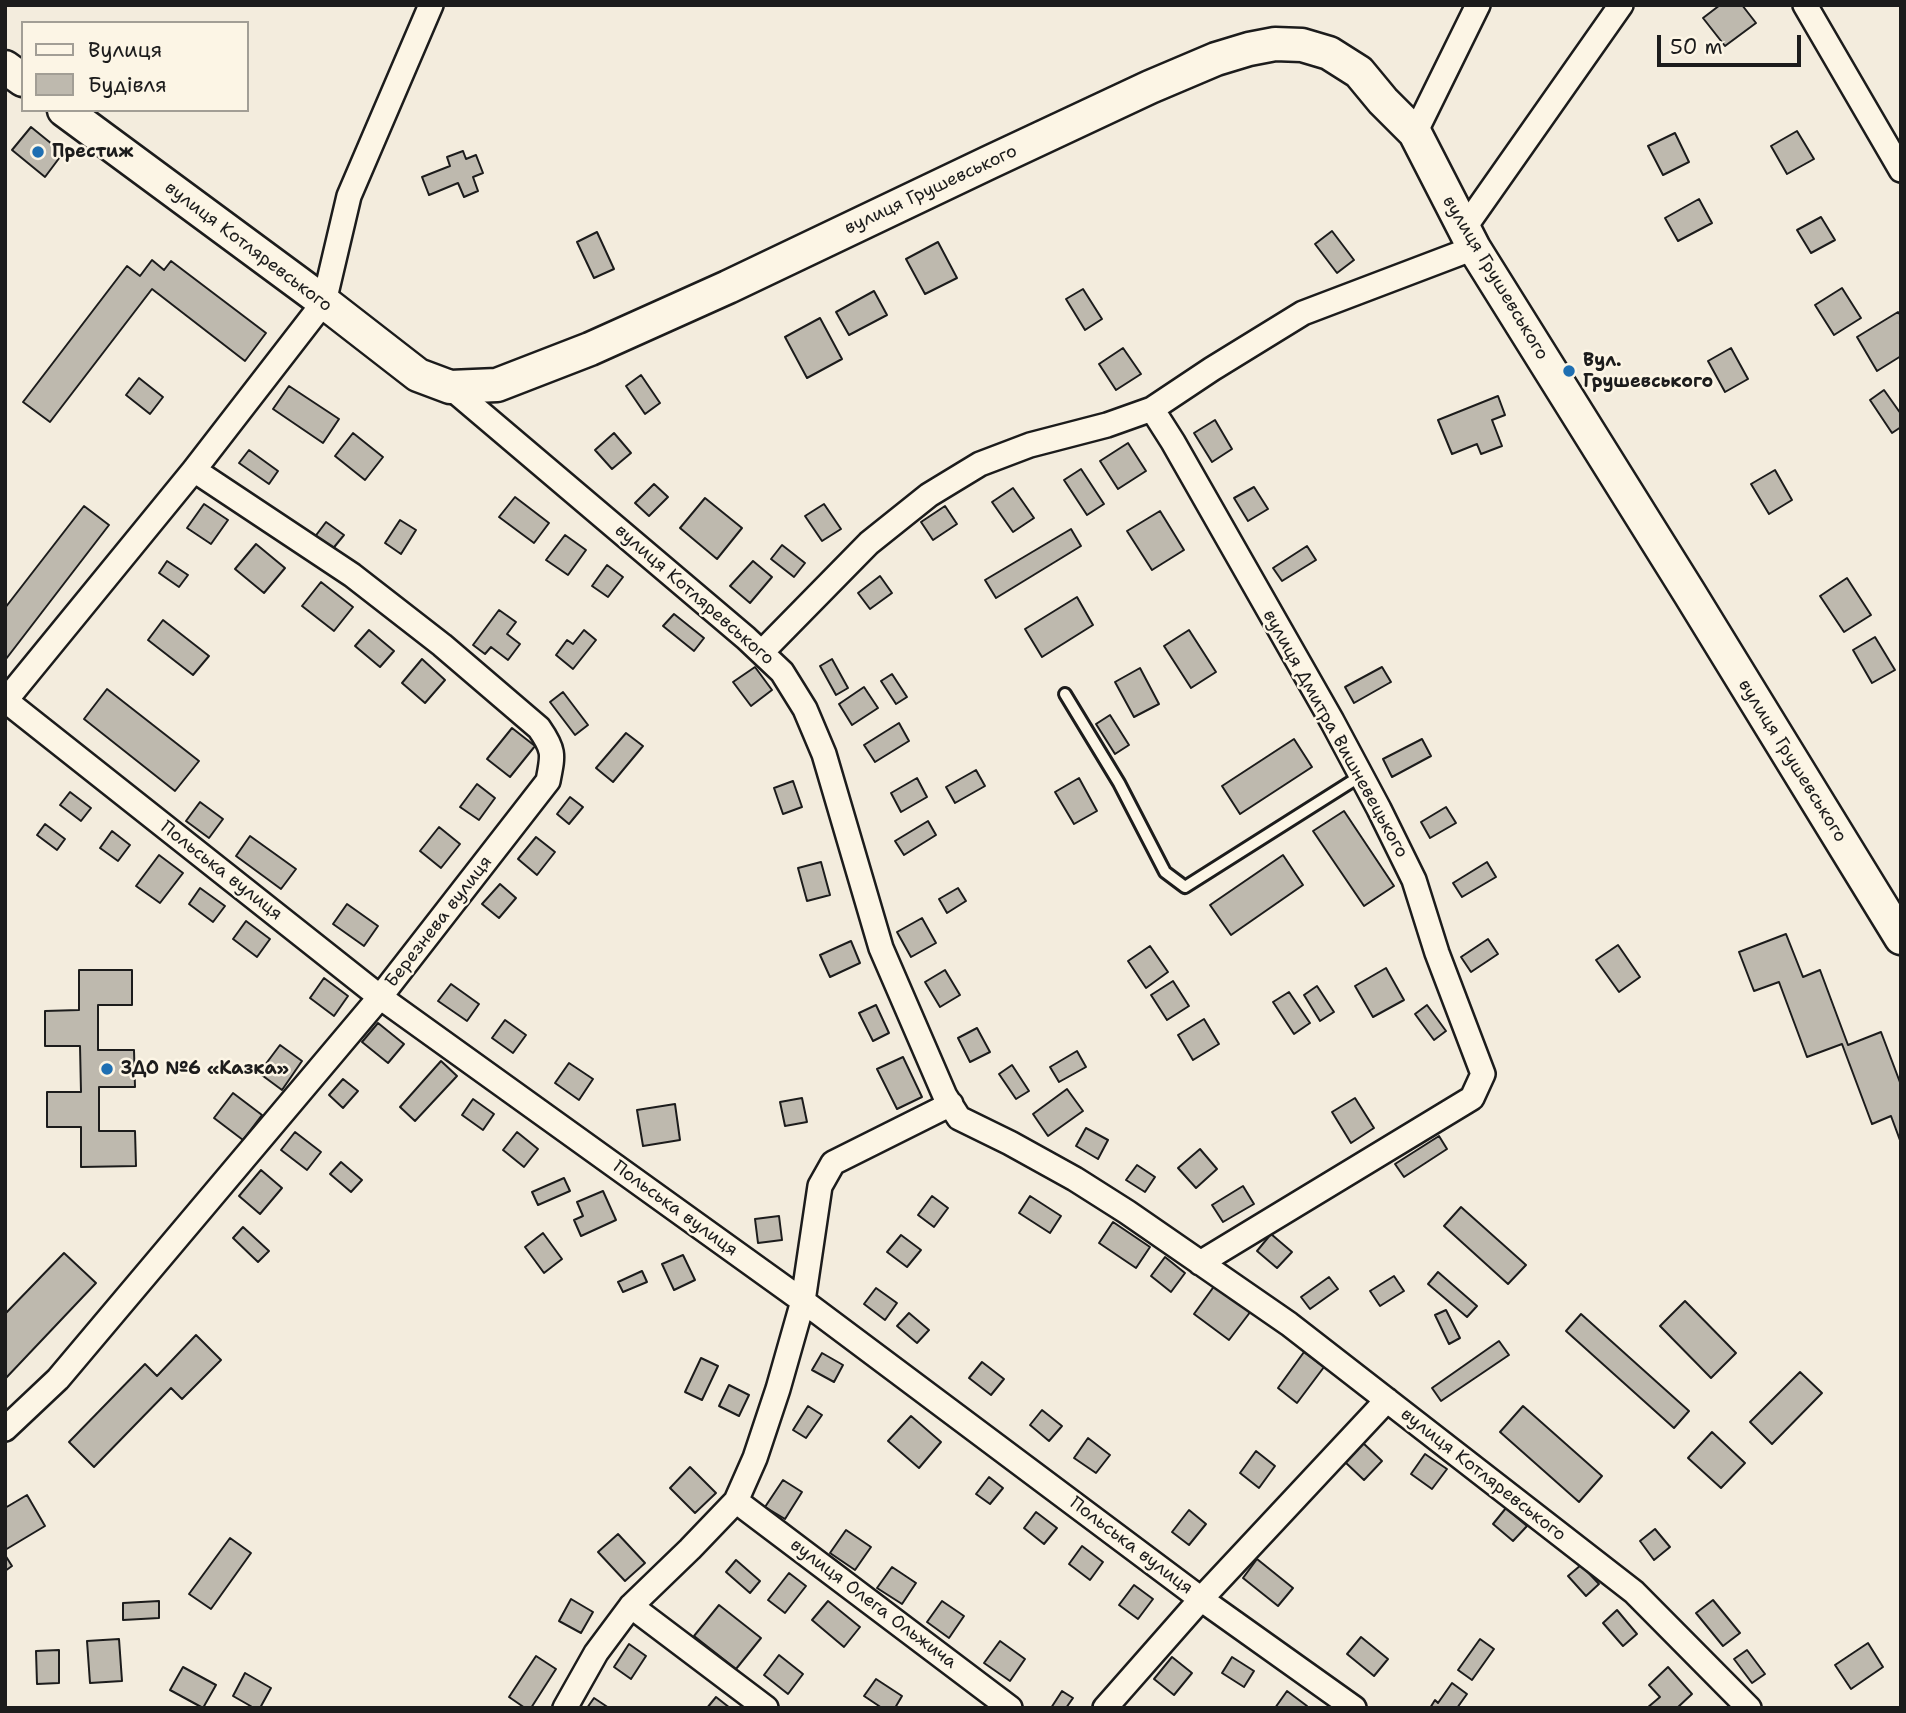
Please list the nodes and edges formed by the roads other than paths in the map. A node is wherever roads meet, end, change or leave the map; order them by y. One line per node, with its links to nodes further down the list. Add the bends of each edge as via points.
1 (431, 5): 11 (street, via 349,196)
2 (1478, 5): 8 (street)
3 (1621, 5): 10 (street)
4 (1805, 5): 9 (street)
5 (5, 67): 6 (main road)
6 (21, 79)
7 (67, 112): 11 (main road, вулиця Котляревського)
8 (1415, 134): 10 (main road, вулиця Грушевського); 12 (main road, вулиця Грушевського, via 1359,72 1329,52 1302,45 1249,49 1150,87 590,349 497,385)
9 (1901, 170)
10 (1468, 239): 13 (street, via 1303,313); 19 (main road, вулиця Грушевського)
11 (324, 302): 12 (main road, вулиця Котляревського, via 418,375); 14 (street)
12 (450, 387): 15 (street, вулиця Котляревського)
13 (1152, 409): 15 (street, via 980,464 929,495 869,543); 18 (street, вулиця Дмитра Вишневецького)
14 (194, 470): 17 (street); 20 (street, Березнева вулиця, via 352,575 540,728 551,745 548,781)
15 (762, 652): 21 (street, вулиця Котляревського, via 782,672 805,709 824,754 881,947)
16 (1065, 694): 18 (lane, via 1119,783 1164,872 1185,887)
17 (6, 700): 20 (street, Польська вулиця)
18 (1362, 775): 22 (street, вулиця Дмитра Вишневецького, via 1414,880 1483,1074 1472,1098)
19 (1901, 937)
20 (380, 997): 23 (street, Польська вулиця); 25 (street, Березнева вулиця, via 58,1379)
21 (951, 1104): 22 (street, вулиця Котляревського, via 960,1118 1075,1179); 23 (street, via 834,1163 820,1186)
22 (1200, 1263): 24 (street, вулиця Котляревського)
23 (803, 1301): 26 (street, via 755,1458); 27 (street, Польська вулиця)
24 (1387, 1400): 27 (street); 34 (street, вулиця Котляревського, via 1634,1592)
25 (5, 1429)
26 (736, 1501): 28 (street); 31 (street, вулиця Олега Ольжича)
27 (1201, 1599): 32 (street); 33 (street, Польська вулиця)
28 (632, 1606): 29 (street, via 596,1653); 30 (street)
29 (565, 1708)
30 (766, 1708)
31 (1010, 1708)
32 (1105, 1708)
33 (1354, 1708)
34 (1749, 1708)

